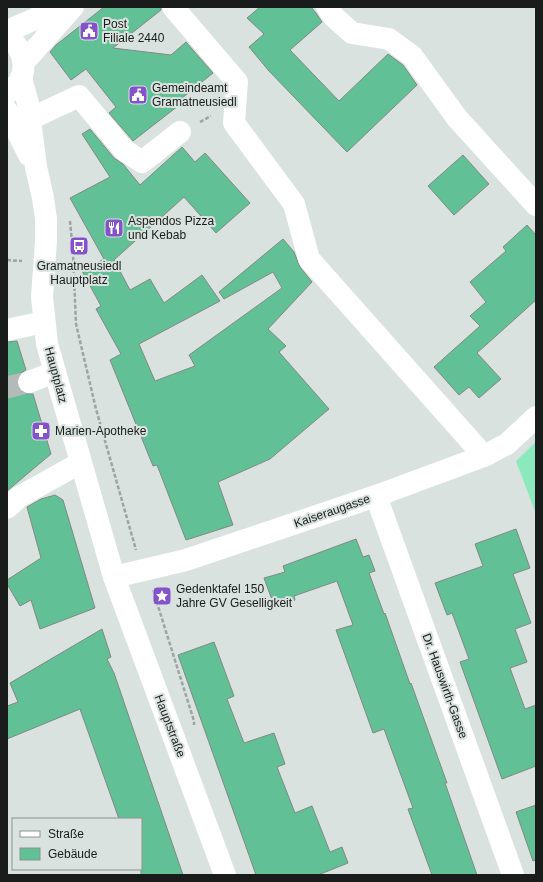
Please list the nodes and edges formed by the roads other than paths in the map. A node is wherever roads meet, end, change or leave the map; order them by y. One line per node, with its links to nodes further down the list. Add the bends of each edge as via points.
1 (57, 7): 5 (main road)
2 (73, 7): 7 (main road)
3 (173, 7): 18 (main road, via 237,82 234,123 294,204 309,259)
4 (327, 7): 12 (main road, via 352,33 389,40 412,56 457,118)
5 (7, 31)
6 (7, 37): 7 (main road, Hauptplatz, via 18,47)
7 (17, 78): 9 (main road, Hauptplatz, via 28,103)
8 (7, 112): 11 (main road, Hauptplatz)
9 (30, 119): 10 (main road, via 79,96 124,150 142,162); 11 (main road, Hauptplatz)
10 (180, 132)
11 (36, 167): 13 (main road, Hauptplatz, via 46,219 42,297)
12 (536, 205)
13 (44, 322): 14 (main road); 15 (main road, Hauptplatz)
14 (7, 330)
15 (55, 372): 16 (main road); 19 (main road, Hauptplatz)
16 (29, 382)
17 (536, 417): 18 (main road, Kaiseraugasse, via 507,444)
18 (484, 456): 20 (main road, Kaiseraugasse)
19 (80, 463): 21 (main road, via 19,497); 22 (main road, Hauptplatz)
20 (376, 496): 22 (main road, Kaiseraugasse, via 186,560); 24 (main road, Dr. Hauswirth-Gasse)
21 (7, 508)
22 (114, 577): 23 (main road, Hauptstraße)
23 (225, 875)
24 (513, 875)

